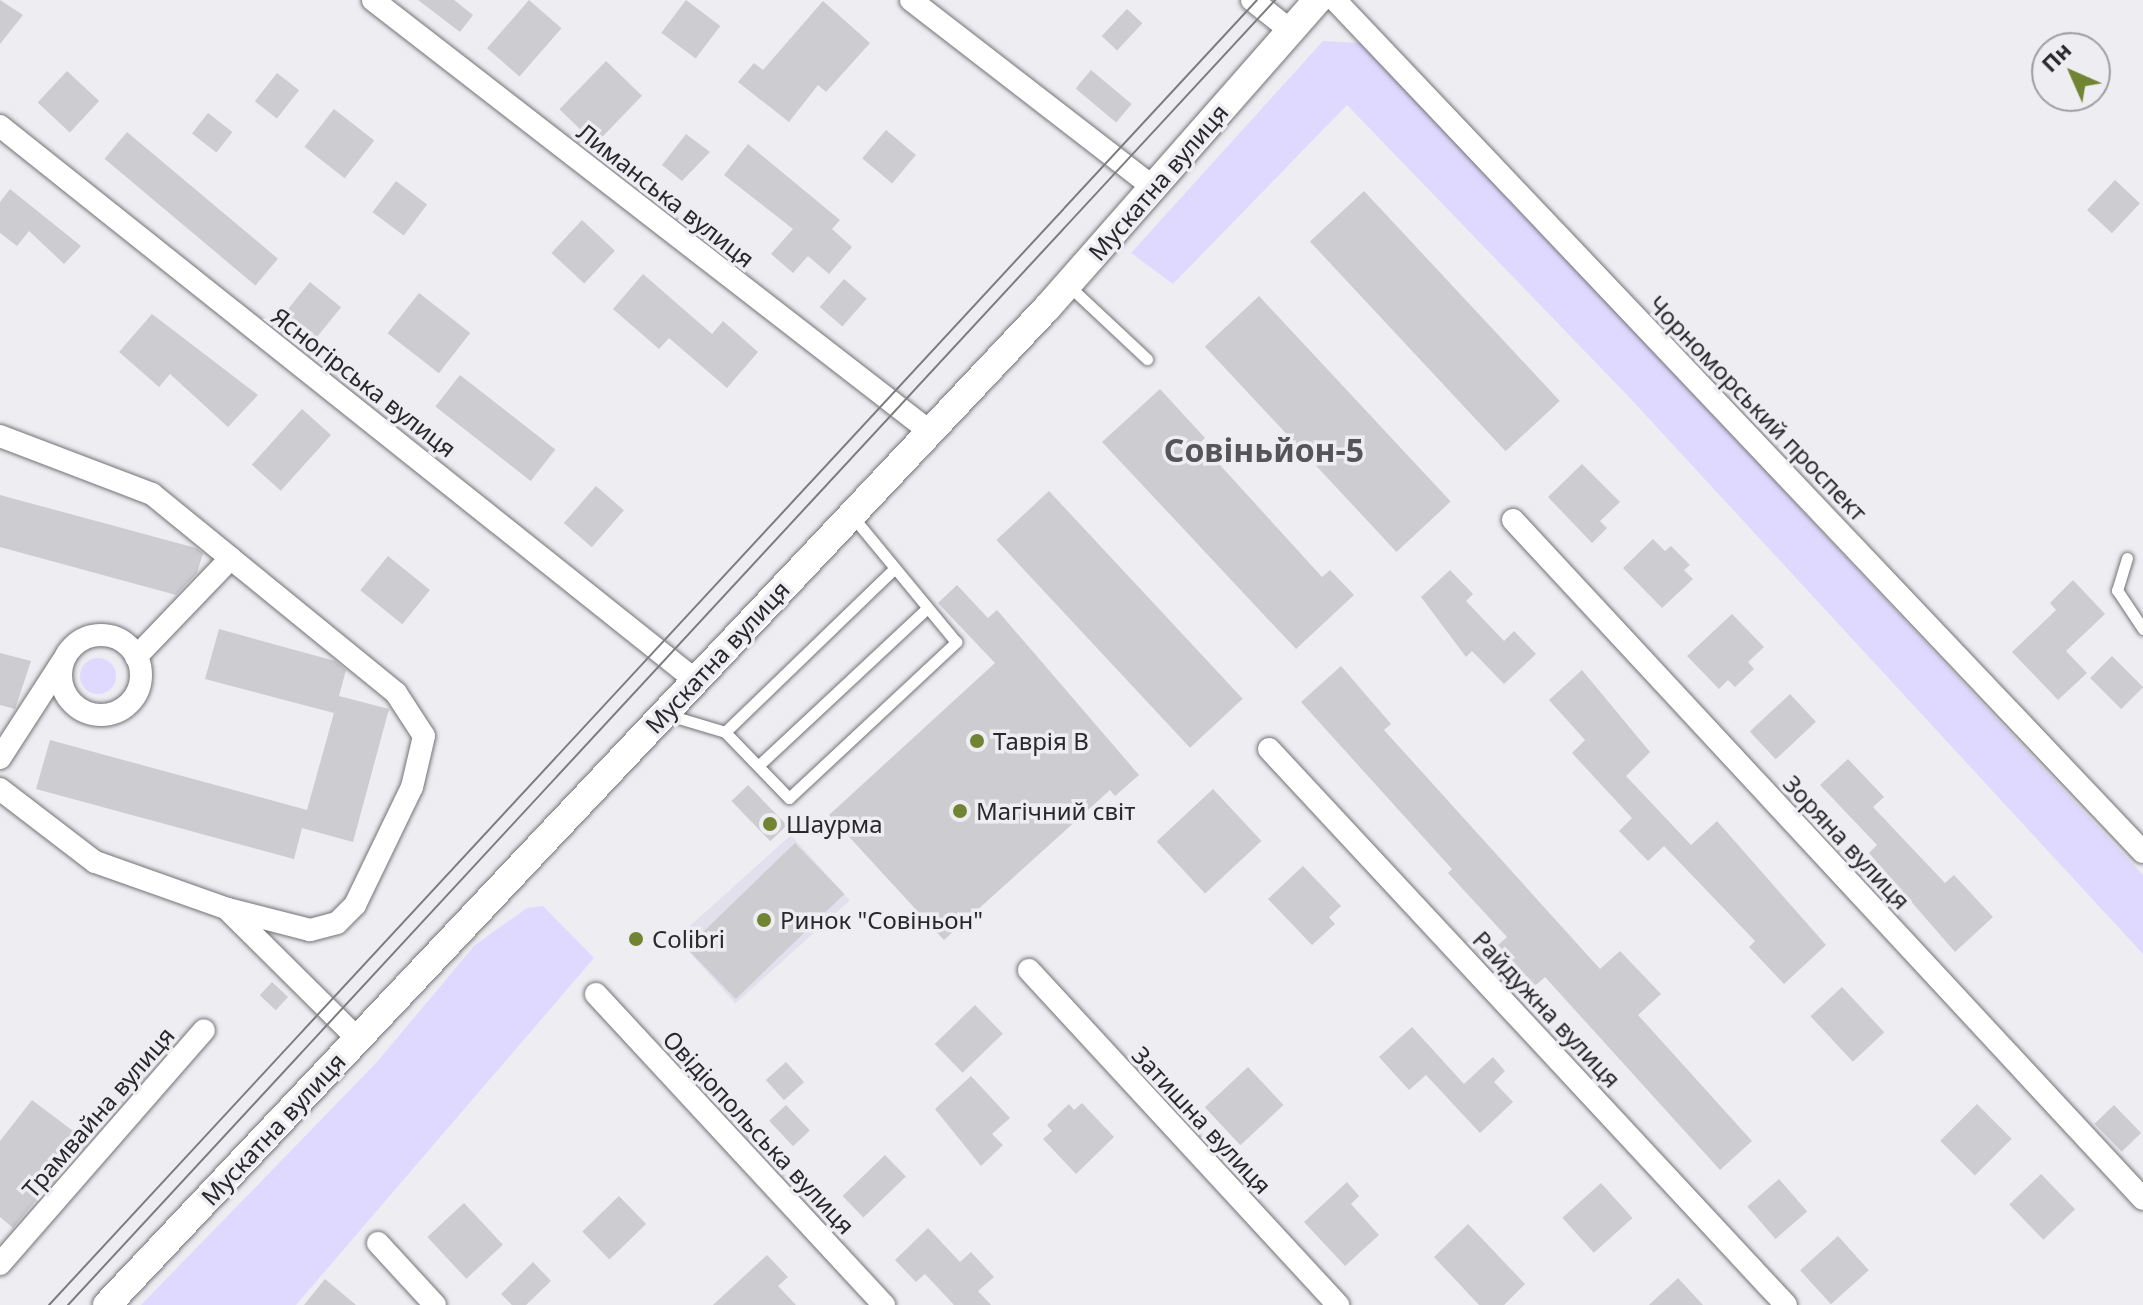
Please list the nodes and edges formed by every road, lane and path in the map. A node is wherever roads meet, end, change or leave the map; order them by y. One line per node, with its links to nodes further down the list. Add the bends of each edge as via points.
1 (373, 0): 11 (street, Лиманська вулиця)
2 (911, 0): 8 (street)
3 (1252, 0): 6 (street)
4 (1318, 0): 6 (street, Мускатна вулиця)
5 (1335, 0): 29 (street, Чорноморський проспект)
6 (1291, 31): 8 (street, Мускатна вулиця)
7 (0, 126): 22 (street, Ясногірська вулиця)
8 (1154, 188): 9 (street, Мускатна вулиця)
9 (1068, 285): 10 (lane); 11 (street, Мускатна вулиця)
10 (1147, 359)
11 (929, 431): 13 (street, Мускатна вулиця)
12 (0, 436): 15 (street, via 152,494)
13 (850, 514): 17 (lane); 22 (street, Мускатна вулиця)
14 (1513, 520): 35 (street, Зоряна вулиця)
15 (231, 558): 20 (street); 30 (street, via 396,693 424,736 412,787 355,905 337,923 310,930)
16 (2127, 558): 19 (lane, via 2117,590)
17 (892, 571): 18 (lane); 24 (lane)
18 (926, 609): 27 (lane); 27 (lane, via 956,642 834,757 789,798)
19 (2143, 629)
20 (136, 657): 21 (street, via 105,635 80,641); 21 (street, via 135,696 103,715 68,699)
21 (63, 661): 26 (street)
22 (694, 679): 23 (street, Мускатна вулиця)
23 (665, 714): 24 (lane); 34 (street, Мускатна вулиця)
24 (725, 732): 27 (lane)
25 (1269, 749): 42 (street, Райдужна вулиця)
26 (0, 758)
27 (759, 765)
28 (0, 789): 30 (street, via 95,862)
29 (2143, 852)
30 (228, 909): 34 (street)
31 (1029, 970): 41 (street, Затишна вулиця)
32 (596, 994): 40 (street, Овідіопольська вулиця)
33 (204, 1030): 37 (street, Трамвайна вулиця)
34 (358, 1039): 38 (street, Мускатна вулиця)
35 (2143, 1199)
36 (378, 1243): 39 (street)
37 (0, 1264)
38 (107, 1305)
39 (435, 1305)
40 (884, 1305)
41 (1338, 1305)
42 (1786, 1305)

